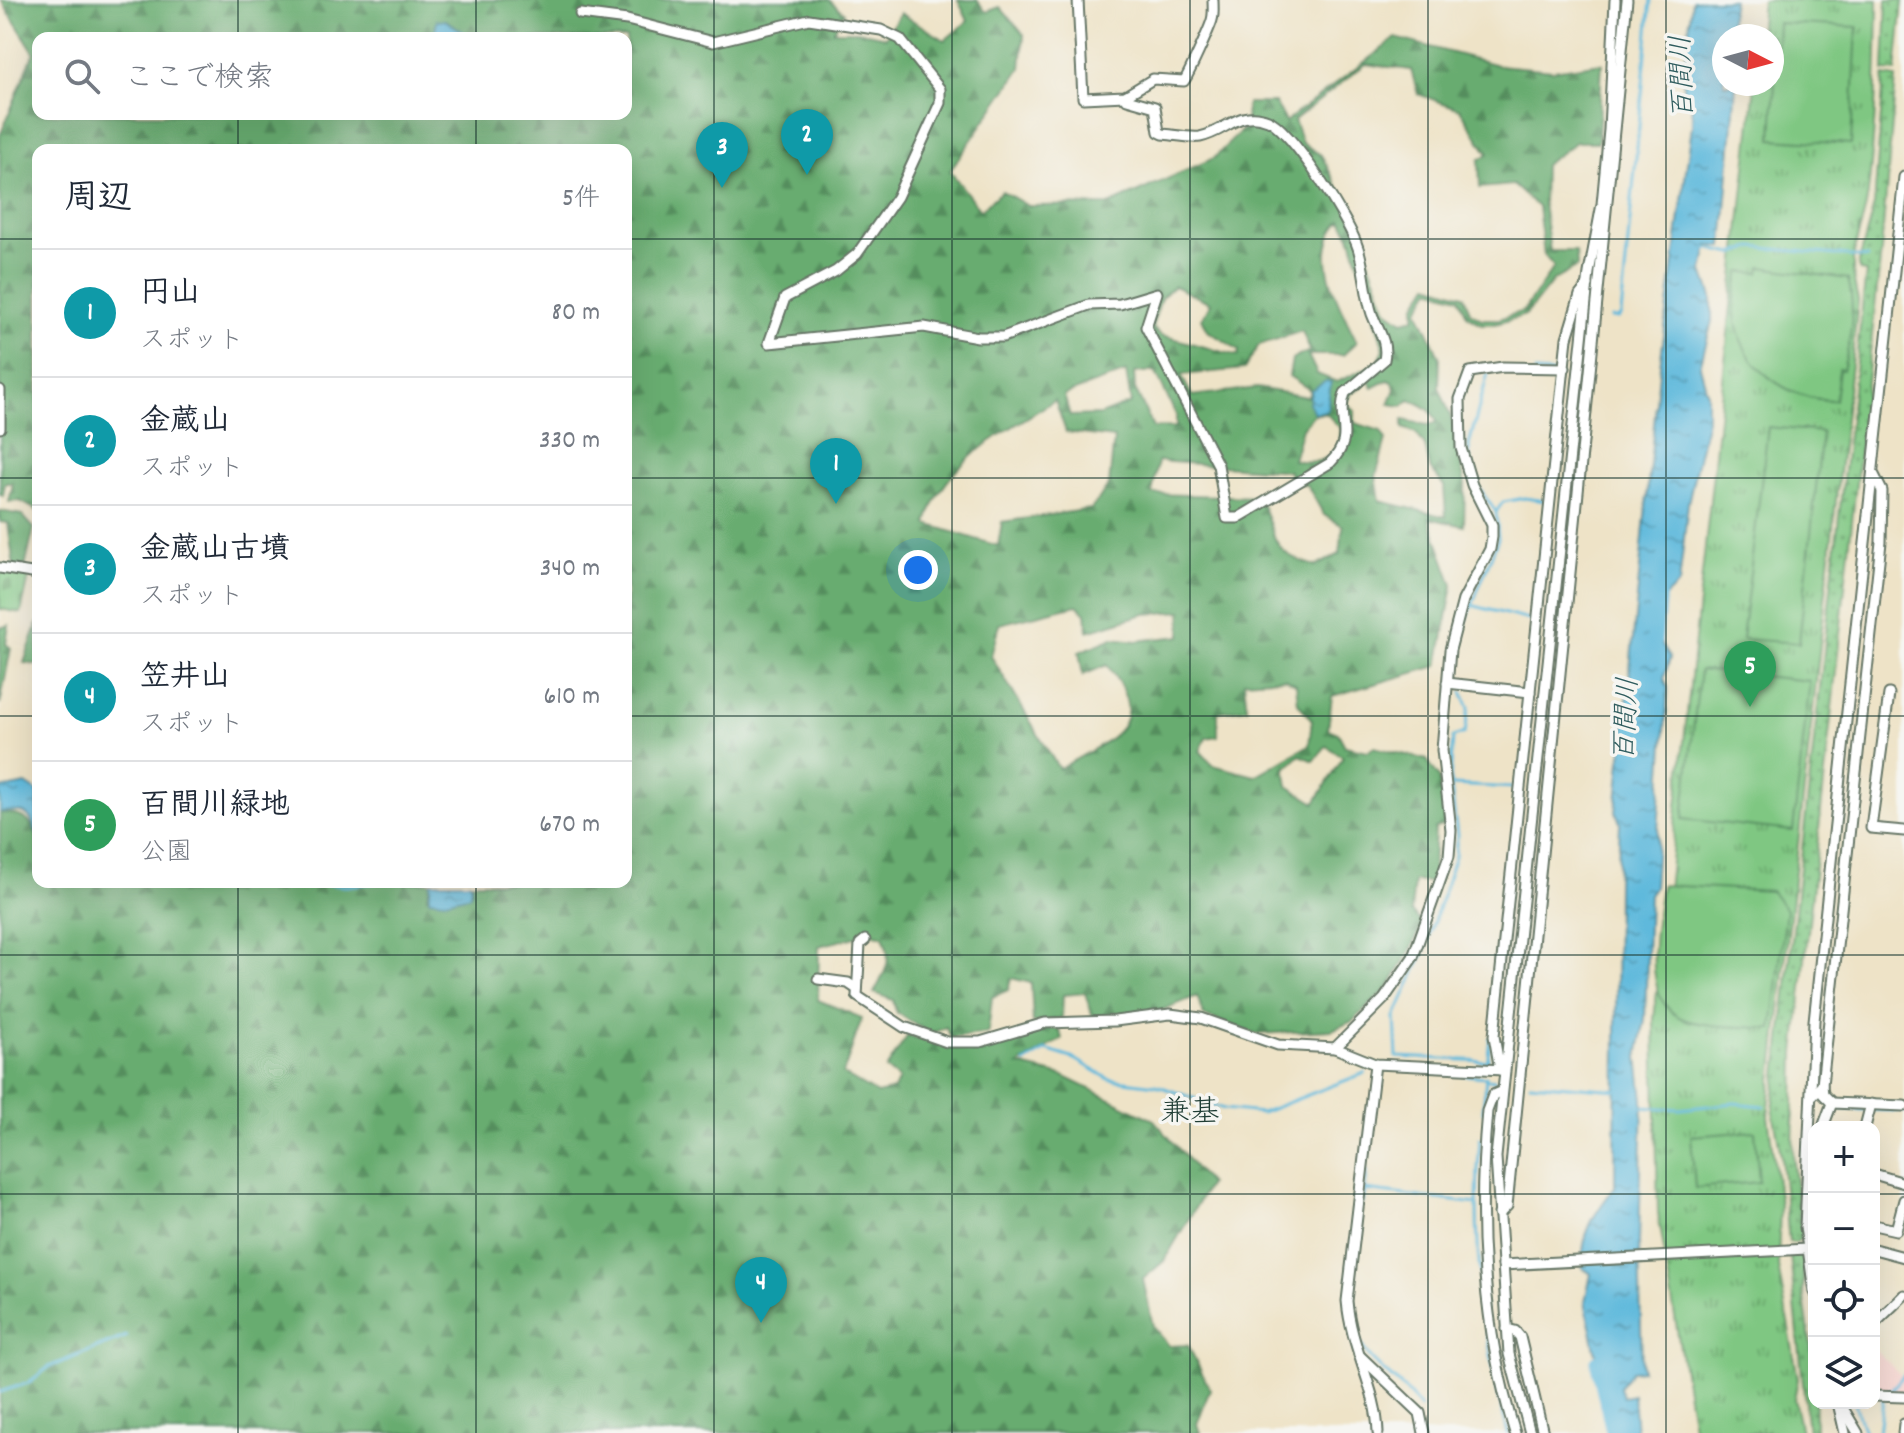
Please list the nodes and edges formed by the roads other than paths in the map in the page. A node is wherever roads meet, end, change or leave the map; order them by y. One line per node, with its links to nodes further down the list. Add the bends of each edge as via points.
1 (1078, 0): 6 (street, via 1083,98)
2 (1213, 0): 6 (street, via 1211,22 1195,53 1192,73 1184,81 1153,79)
3 (1615, 0): 9 (street, via 1608,145)
4 (1627, 0): 39 (street, via 1507,1206)
5 (580, 14): 6 (street, via 713,42 809,19 881,30 900,39 940,89 940,103 897,197 857,254 785,298 769,343 924,327 1003,337 1089,305 1120,304 1157,293 1146,327 1218,465 1224,512 1232,520 1339,453 1344,446 1345,393 1384,360 1385,343 1348,224 1315,169 1278,126 1239,117 1199,137 1163,134 1155,107)
6 (1125, 96)
7 (1904, 177): 8 (street)
8 (1901, 252): 13 (street)
9 (1588, 285): 10 (street, via 1580,295); 25 (street)
10 (1562, 368): 16 (street, via 1488,368 1466,377 1460,399 1461,448 1492,537 1463,600); 17 (street)
11 (0, 390): 12 (street)
12 (0, 428)
13 (1874, 474): 26 (street, via 1882,491 1881,542); 28 (street, via 1814,1021)
14 (0, 568): 15 (street)
15 (32, 573)
16 (1447, 683): 17 (street); 23 (street, via 1442,767 1451,830 1446,867 1418,948 1402,976)
17 (1527, 692): 25 (street, via 1494,1036)
18 (1889, 694): 19 (street, via 1871,828)
19 (1904, 831)
20 (865, 940): 22 (street, via 860,944)
21 (818, 979): 22 (street)
22 (857, 989): 23 (street, via 857,996 874,1011 947,1042 980,1042 1045,1023 1161,1014 1201,1018 1278,1045)
23 (1335, 1048): 24 (street)
24 (1375, 1064): 25 (street); 49 (street, via 1347,1301)
25 (1502, 1070): 27 (street)
26 (1822, 1085): 28 (street); 29 (street)
27 (1502, 1091): 39 (street, via 1496,1157); 57 (street, via 1493,1095 1487,1111 1481,1219 1489,1324)
28 (1813, 1095): 32 (street)
29 (1832, 1103): 31 (street); 33 (street)
30 (1904, 1106): 31 (street)
31 (1870, 1109): 34 (street)
32 (1813, 1121)
33 (1825, 1121)
34 (1867, 1121)
35 (1880, 1176): 36 (street)
36 (1904, 1183)
37 (1809, 1193): 41 (street)
38 (1904, 1200): 40 (street, via 1896,1230)
39 (1499, 1214): 44 (street)
40 (1880, 1226)
41 (1804, 1249): 44 (street); 45 (street)
42 (1880, 1251): 43 (street)
43 (1904, 1257)
44 (1508, 1265): 48 (street)
45 (1808, 1266)
46 (1904, 1295): 47 (street)
47 (1880, 1318)
48 (1507, 1329): 58 (street); 59 (street, via 1520,1337)
49 (1356, 1353): 55 (street); 56 (street, via 1420,1413)
50 (1883, 1396): 51 (street)
51 (1904, 1397)
52 (1840, 1409): 60 (street)
53 (1843, 1409): 61 (street)
54 (1904, 1424): 62 (street)
55 (1378, 1433)
56 (1424, 1433)
57 (1515, 1433)
58 (1530, 1433)
59 (1543, 1433)
60 (1845, 1433)
61 (1858, 1433)
62 (1903, 1433)

